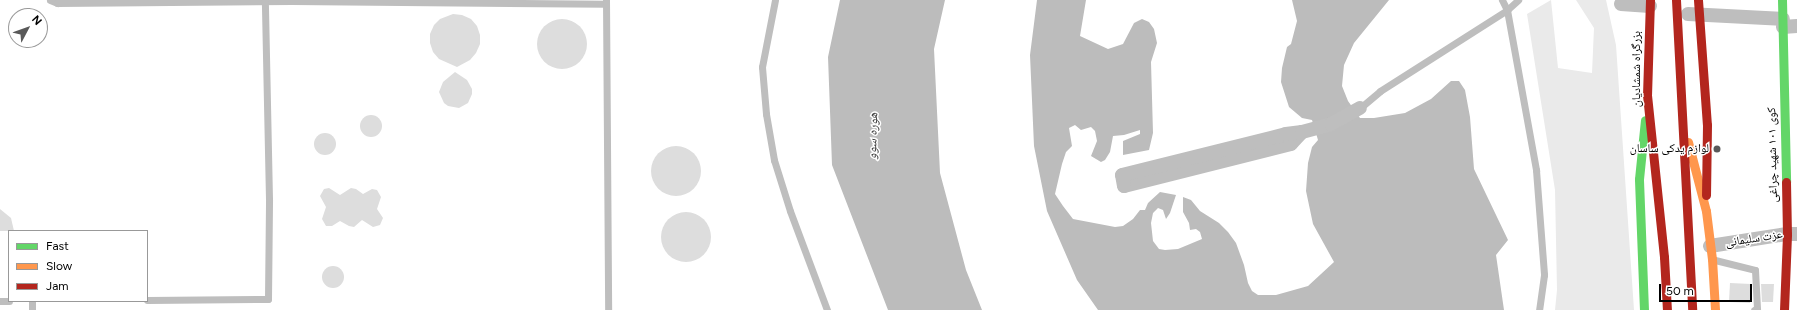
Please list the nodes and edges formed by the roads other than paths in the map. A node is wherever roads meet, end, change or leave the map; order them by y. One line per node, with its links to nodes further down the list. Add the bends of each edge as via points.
1 (50, 0): 8 (lane, via 57,3)
2 (774, 0): 29 (lane, via 762,67 766,114 774,160 790,212)
3 (1502, 0): 15 (lane)
4 (1518, 0): 15 (lane)
5 (1676, 0): 17 (main road)
6 (1698, 0): 16 (main road)
7 (1782, 0): 18 (main road, کوی ۱۰۱ شهید چراغی)
8 (137, 1): 9 (lane)
9 (265, 1): 10 (lane); 27 (lane, via 269,199 268,299)
10 (339, 1): 11 (lane)
11 (582, 2): 12 (lane)
12 (606, 2): 28 (lane)
13 (1650, 3): 14 (street); 20 (main road, بزرگراه شمشادیان)
14 (1620, 4)
15 (1507, 10): 21 (lane, via 1380,91); 30 (lane, via 1536,170 1544,275)
16 (1696, 16): 17 (main road); 18 (street); 22 (main road)
17 (1676, 21): 22 (main road)
18 (1782, 23): 19 (street); 25 (main road, کوی ۱۰۱ شهید چراغی)
19 (1797, 26)
20 (1647, 95): 31 (main road, via 1638,212); 32 (main road, بزرگراه شمشادیان)
21 (1360, 108): 23 (street, via 1332,124)
22 (1692, 111): 24 (main road); 24 (main road); 33 (main road, via 1689,252)
23 (1302, 132): 23 (street, via 1122,175 1124,186 1291,144)
24 (1706, 211): 26 (main road)
25 (1792, 234): 26 (street, عزت سلیمانی); 36 (main road, کوی ۱۰۱ شهید چراغی)
26 (1711, 253): 34 (main road); 35 (lane, via 1756,270 1758,309)
27 (148, 300)
28 (608, 310)
29 (827, 310)
30 (1539, 310)
31 (1644, 310)
32 (1667, 310)
33 (1692, 310)
34 (1714, 310)
35 (1754, 310)
36 (1784, 310)

